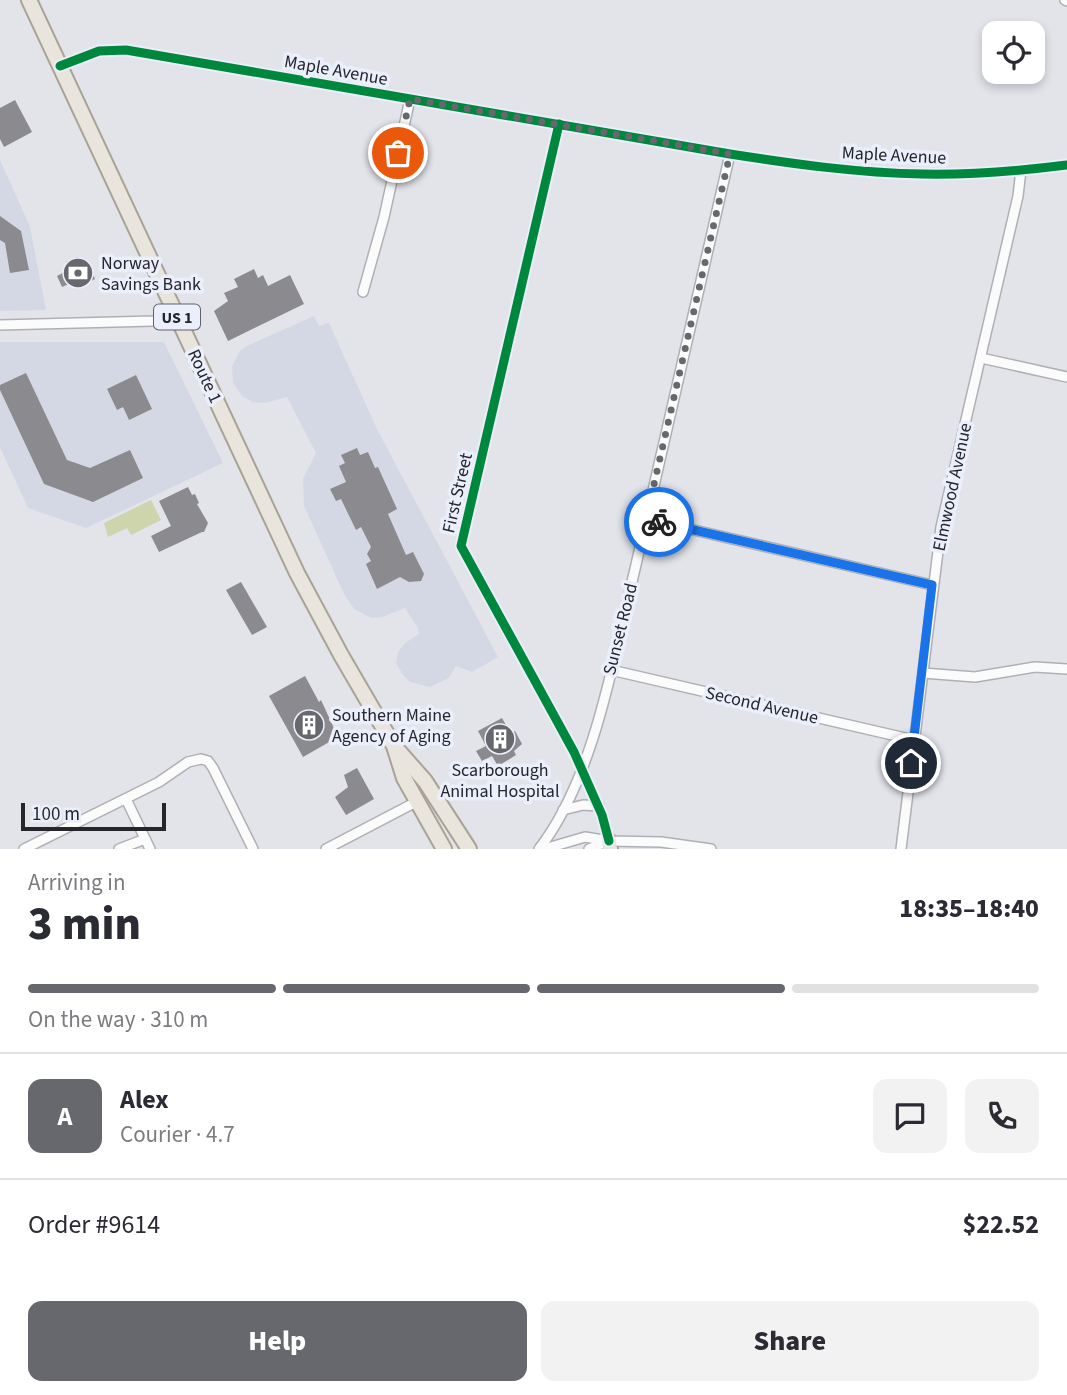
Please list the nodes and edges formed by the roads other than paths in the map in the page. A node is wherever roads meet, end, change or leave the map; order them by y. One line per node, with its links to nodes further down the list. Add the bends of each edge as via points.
1 (29, 0): 2 (main road, Route 1 / US 1)
2 (60, 66): 3 (street, Maple Avenue, via 99,51 126,50); 9 (main road, Route 1 / US 1)
3 (410, 99): 4 (street, Maple Avenue); 8 (street)
4 (559, 124): 5 (street, Maple Avenue); 20 (street, First Street, via 461,546)
5 (730, 154): 7 (street, Maple Avenue, via 878,172); 13 (street, Sunset Road)
6 (1067, 165): 7 (street, Maple Avenue)
7 (1021, 170): 11 (street, Elmwood Avenue)
8 (363, 292)
9 (177, 317): 10 (street); 19 (main road, Route 1 / US 1, via 297,573)
10 (0, 325)
11 (981, 358): 12 (street); 14 (street, Elmwood Avenue)
12 (1067, 377)
13 (646, 519): 14 (street); 16 (street, Sunset Road)
14 (932, 585): 17 (street, Elmwood Avenue)
15 (1067, 669): 17 (street, via 1035,667 975,677)
16 (611, 670): 18 (street, Second Avenue); 20 (street, Sunset Road)
17 (923, 673): 18 (street, Elmwood Avenue)
18 (914, 740): 37 (street, Elmwood Avenue)
19 (394, 746): 22 (main road, Route 1 / US 1); 33 (main road, Route 1 / US 1, via 425,781)
20 (582, 768): 23 (street, First Street); 24 (street, Sunset Road)
21 (126, 799): 25 (street); 27 (street); 30 (street, via 188,762 205,760)
22 (416, 802): 31 (street); 32 (main road, Route 1 / US 1)
23 (599, 806): 24 (street); 26 (street, First Street)
24 (563, 810): 34 (street, Sunset Road)
25 (145, 839): 28 (street); 29 (street)
26 (610, 845): 34 (street, via 585,837); 35 (street); 36 (street, via 646,841)
27 (24, 849)
28 (119, 849)
29 (150, 849)
30 (253, 849)
31 (326, 849)
32 (444, 849)
33 (468, 849)
34 (542, 849)
35 (589, 849)
36 (711, 849)
37 (901, 849)

